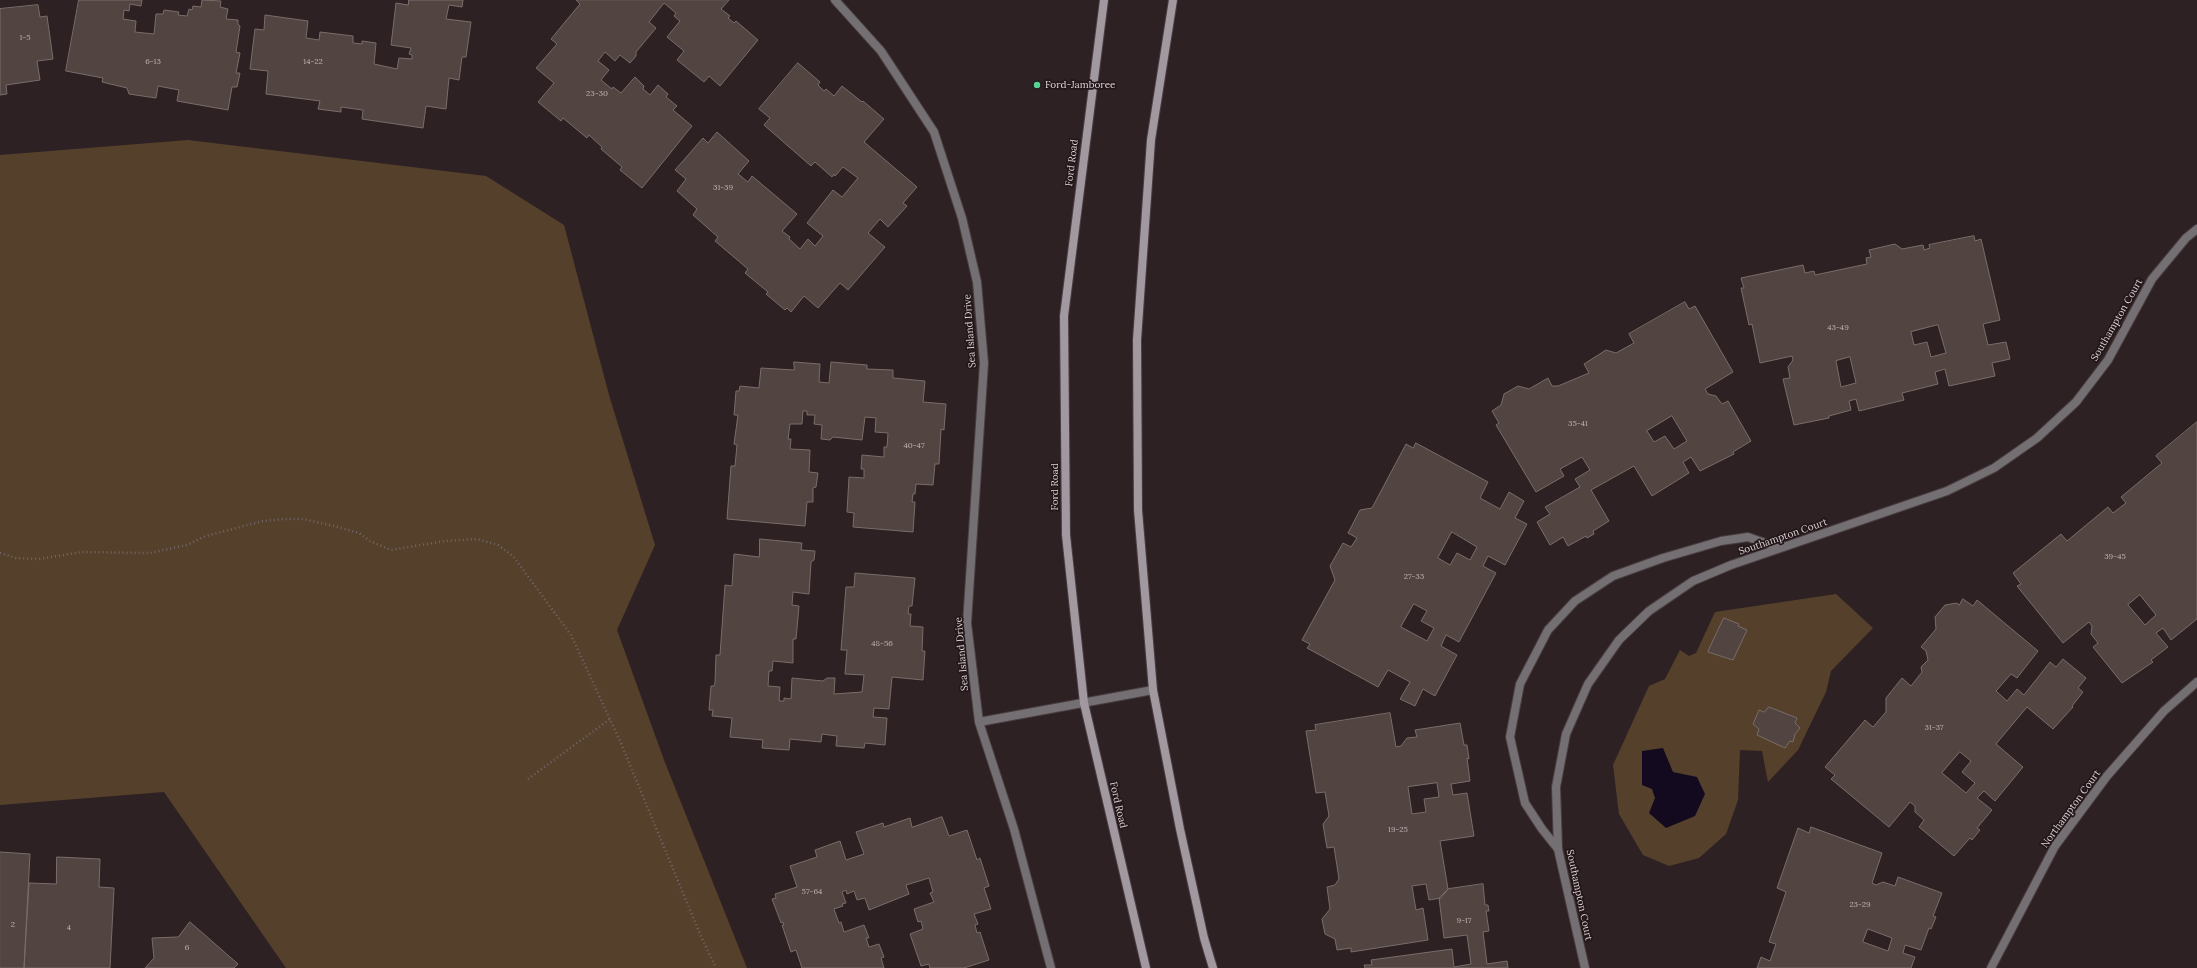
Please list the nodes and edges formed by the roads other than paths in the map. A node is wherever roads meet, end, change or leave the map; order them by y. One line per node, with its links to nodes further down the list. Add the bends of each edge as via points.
1 (835, 0): 9 (street, Sea Island Drive, via 881,51 934,132 962,218 977,282 984,363 967,623)
2 (1104, 0): 8 (main road, Ford Road, via 1064,316 1066,535)
3 (1173, 0): 7 (main road, via 1151,140 1137,340 1138,510)
4 (2197, 229): 5 (street, Southampton Court, via 2186,238 2152,279 2108,360 2076,402 2038,438 1994,468 1947,491)
5 (1779, 548): 10 (street, Southampton Court, via 1693,581 1649,611 1619,640 1588,684 1566,734 1556,787); 10 (street, via 1748,538 1721,540 1663,558 1613,576 1575,601 1548,630 1520,684 1510,737 1525,803)
6 (2197, 682): 15 (street, Northampton Court, via 2164,711 2107,776 2055,846)
7 (1153, 690): 8 (street); 13 (main road, via 1180,829)
8 (1084, 703): 9 (street); 12 (main road, Ford Road)
9 (978, 722): 11 (street, Sea Island Drive, via 1014,829)
10 (1558, 849): 14 (street, Southampton Court)
11 (1051, 968)
12 (1146, 968)
13 (1213, 968)
14 (1585, 968)
15 (1991, 968)

